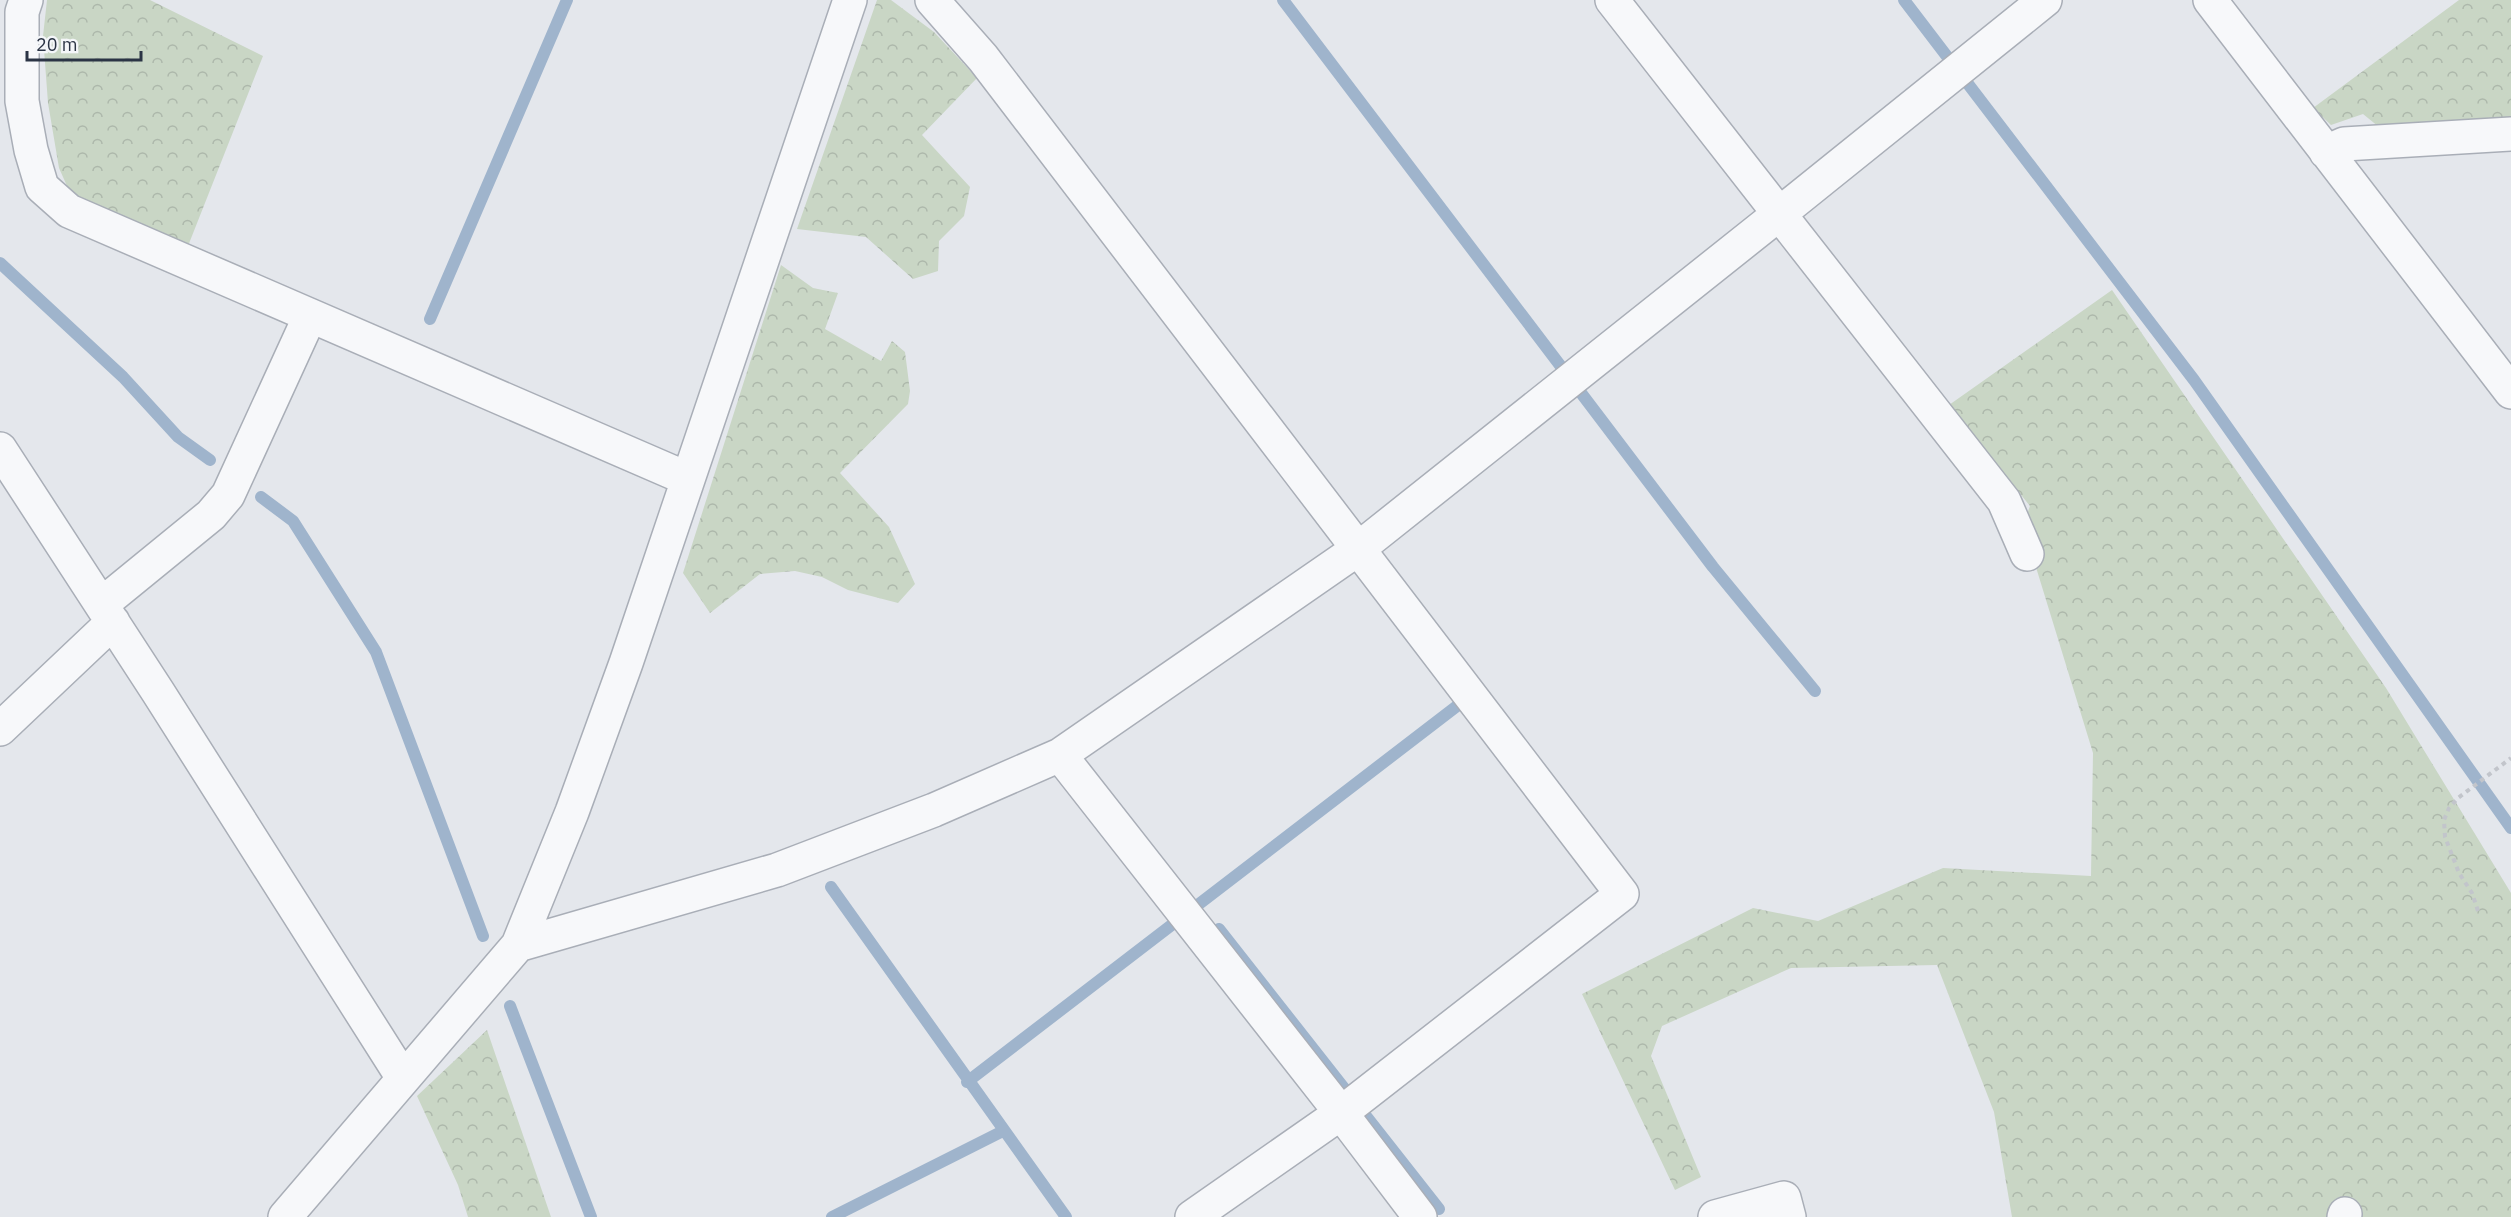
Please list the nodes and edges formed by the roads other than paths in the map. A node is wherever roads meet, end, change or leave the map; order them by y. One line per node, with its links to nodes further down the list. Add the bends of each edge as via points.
1 (26, 0): 10 (street, via 22,23 22,100 30,150 42,187 69,211)
2 (850, 0): 13 (street)
3 (932, 0): 14 (street, via 983,58)
4 (1612, 0): 9 (street)
5 (2044, 0): 9 (street)
6 (2210, 0): 8 (street)
7 (2511, 134): 8 (street, via 2344,144)
8 (2326, 152): 11 (street)
9 (1779, 214): 14 (street); 15 (street, via 2004,501)
10 (310, 315): 13 (street); 16 (street, via 228,495)
11 (2511, 392)
12 (0, 449): 16 (street)
13 (688, 479): 19 (street, via 572,812)
14 (1358, 549): 18 (street); 21 (street, via 1622,894)
15 (2027, 554)
16 (107, 613): 17 (street); 20 (street)
17 (0, 729)
18 (1060, 756): 19 (street, via 934,810 777,870); 21 (street)
19 (518, 945): 20 (street)
20 (403, 1078): 22 (street)
21 (1341, 1113): 23 (street); 24 (street)
22 (285, 1217)
23 (1192, 1217)
24 (1420, 1217)
25 (1715, 1217): 26 (street, via 1784,1198)
26 (1789, 1217)

